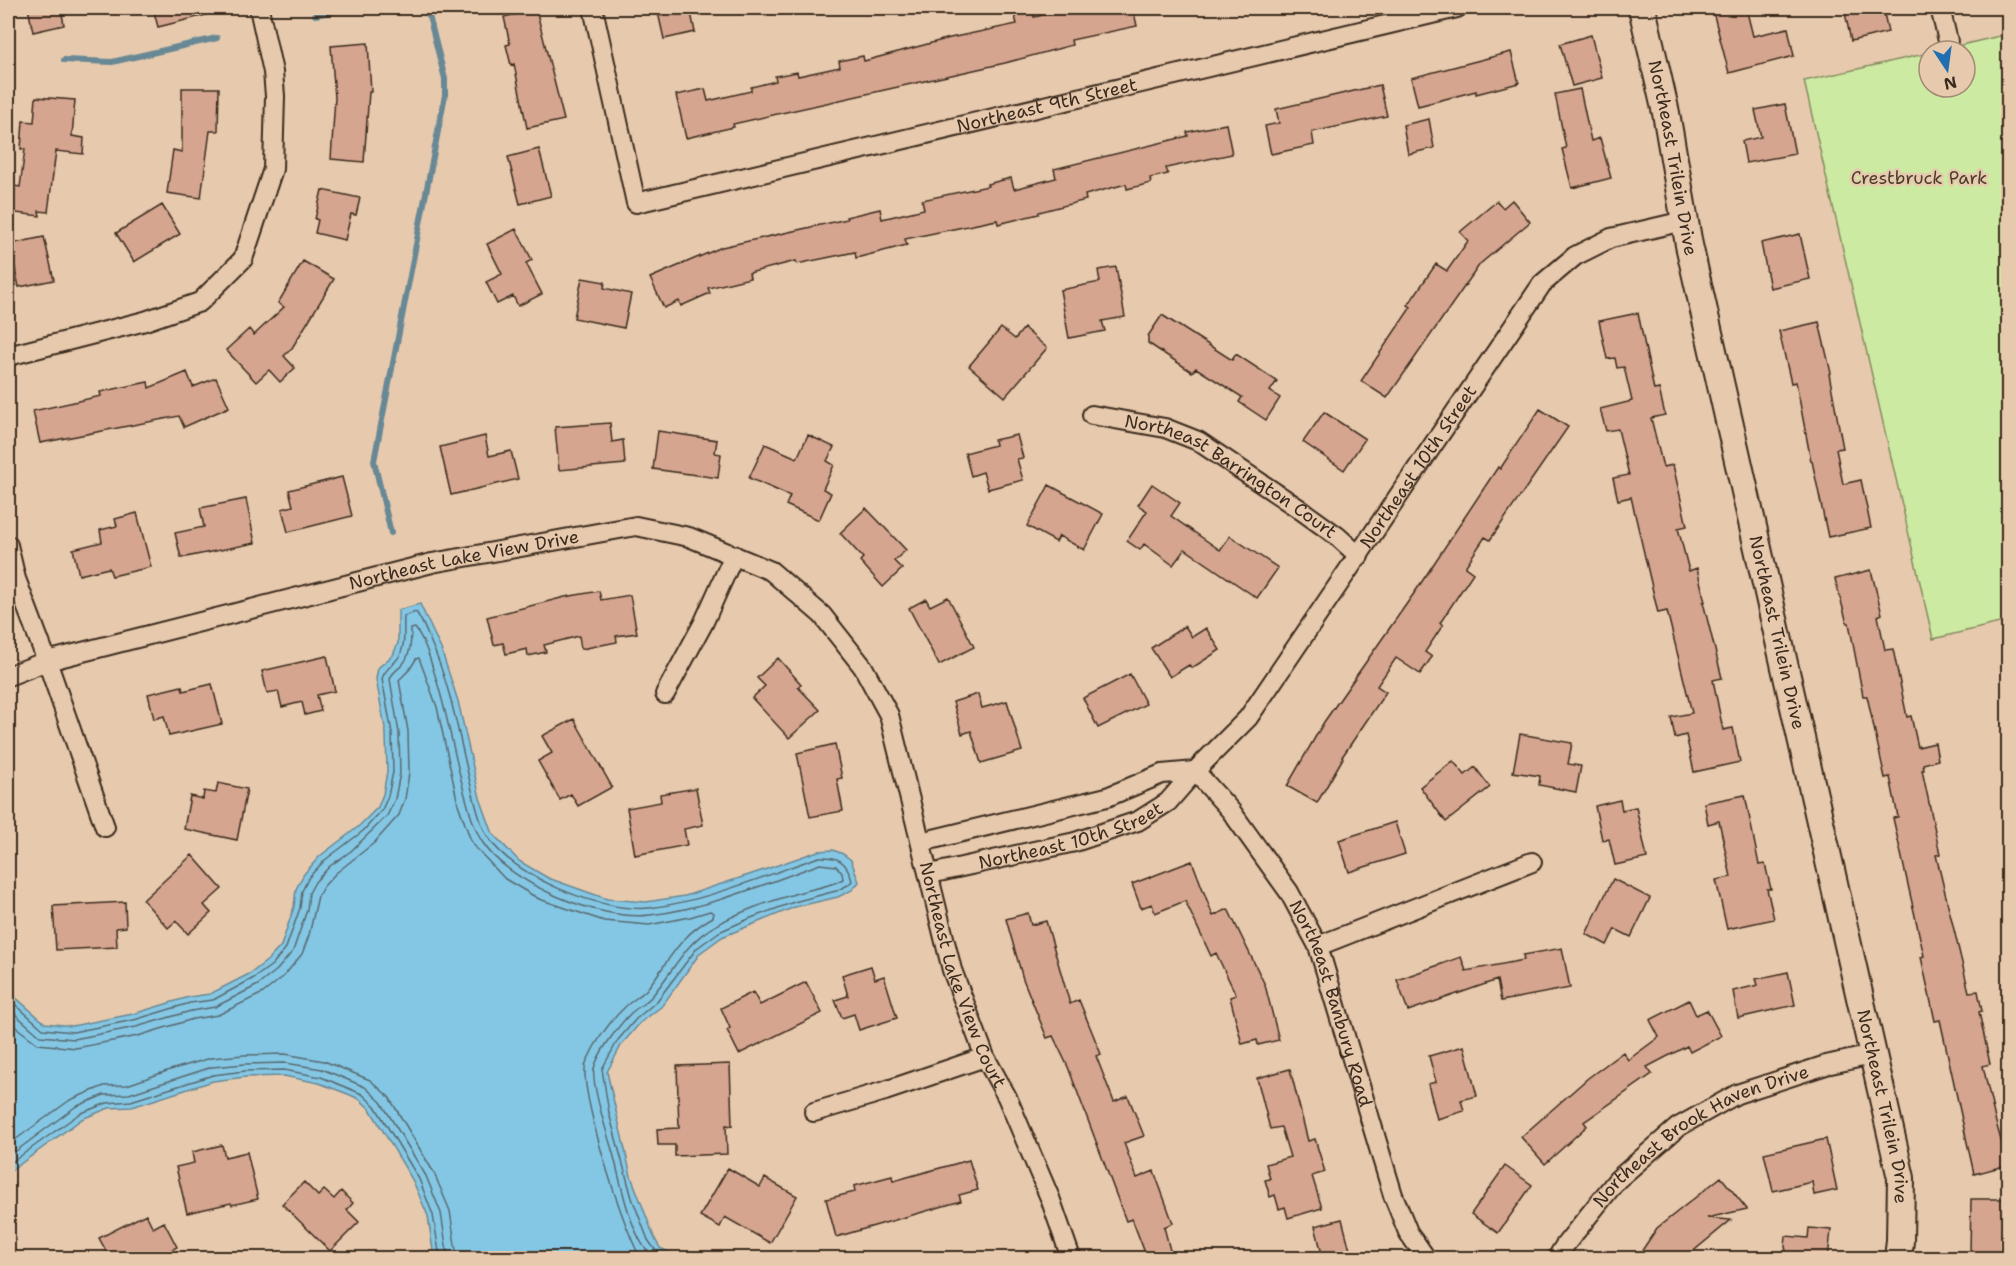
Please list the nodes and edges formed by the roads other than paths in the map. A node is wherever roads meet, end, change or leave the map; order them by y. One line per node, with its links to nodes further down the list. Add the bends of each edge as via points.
1 (260, 8): 8 (street, via 275,96 273,169 243,259 200,302 145,321)
2 (593, 8): 3 (street, Northeast 9th Street, via 636,203)
3 (1457, 8)
4 (1642, 8): 7 (street, Northeast Trilein Drive, via 1666,113)
5 (1940, 8): 6 (street)
6 (1948, 39)
7 (1684, 221): 12 (street, Northeast 10th Street, via 1611,238 1575,256 1542,284); 23 (street, Northeast Trilein Drive)
8 (8, 356)
9 (1092, 415): 12 (street, Northeast Barrington Court, via 1165,428 1198,441 1298,508)
10 (8, 545): 13 (street, via 16,579)
11 (734, 555): 13 (street, Northeast Lake View Drive, via 689,537 636,526 432,563); 15 (street, Northeast Lake View Drive, via 771,571 822,615); 16 (street, via 704,624)
12 (1359, 556): 17 (street, Northeast 10th Street, via 1248,718)
13 (47, 661): 14 (street, Northeast Lake View Drive); 18 (street)
14 (8, 676)
15 (872, 684): 19 (street, Northeast Lake View Court, via 889,715)
16 (665, 694)
17 (1195, 771): 19 (street, Northeast 10th Street, via 1162,774 1107,797); 21 (street, Northeast 10th Street, via 1168,802 1138,821 1075,842); 22 (street, Northeast Banbury Road, via 1231,811 1289,892)
18 (105, 827)
19 (921, 842): 21 (street, Northeast Lake View Court)
20 (1532, 862): 22 (street)
21 (930, 874): 24 (street, Northeast Lake View Court, via 952,970)
22 (1318, 946): 27 (street, Northeast Banbury Road, via 1393,1195 1408,1232)
23 (1872, 1055): 28 (street, Northeast Brook Haven Drive, via 1826,1065 1737,1094 1678,1128 1617,1180); 29 (street, Northeast Trilein Drive, via 1901,1178)
24 (985, 1057): 25 (street); 26 (street, Northeast Lake View Court, via 1007,1097)
25 (814, 1112)
26 (1071, 1258)
27 (1426, 1258)
28 (1557, 1258)
29 (1898, 1258)

